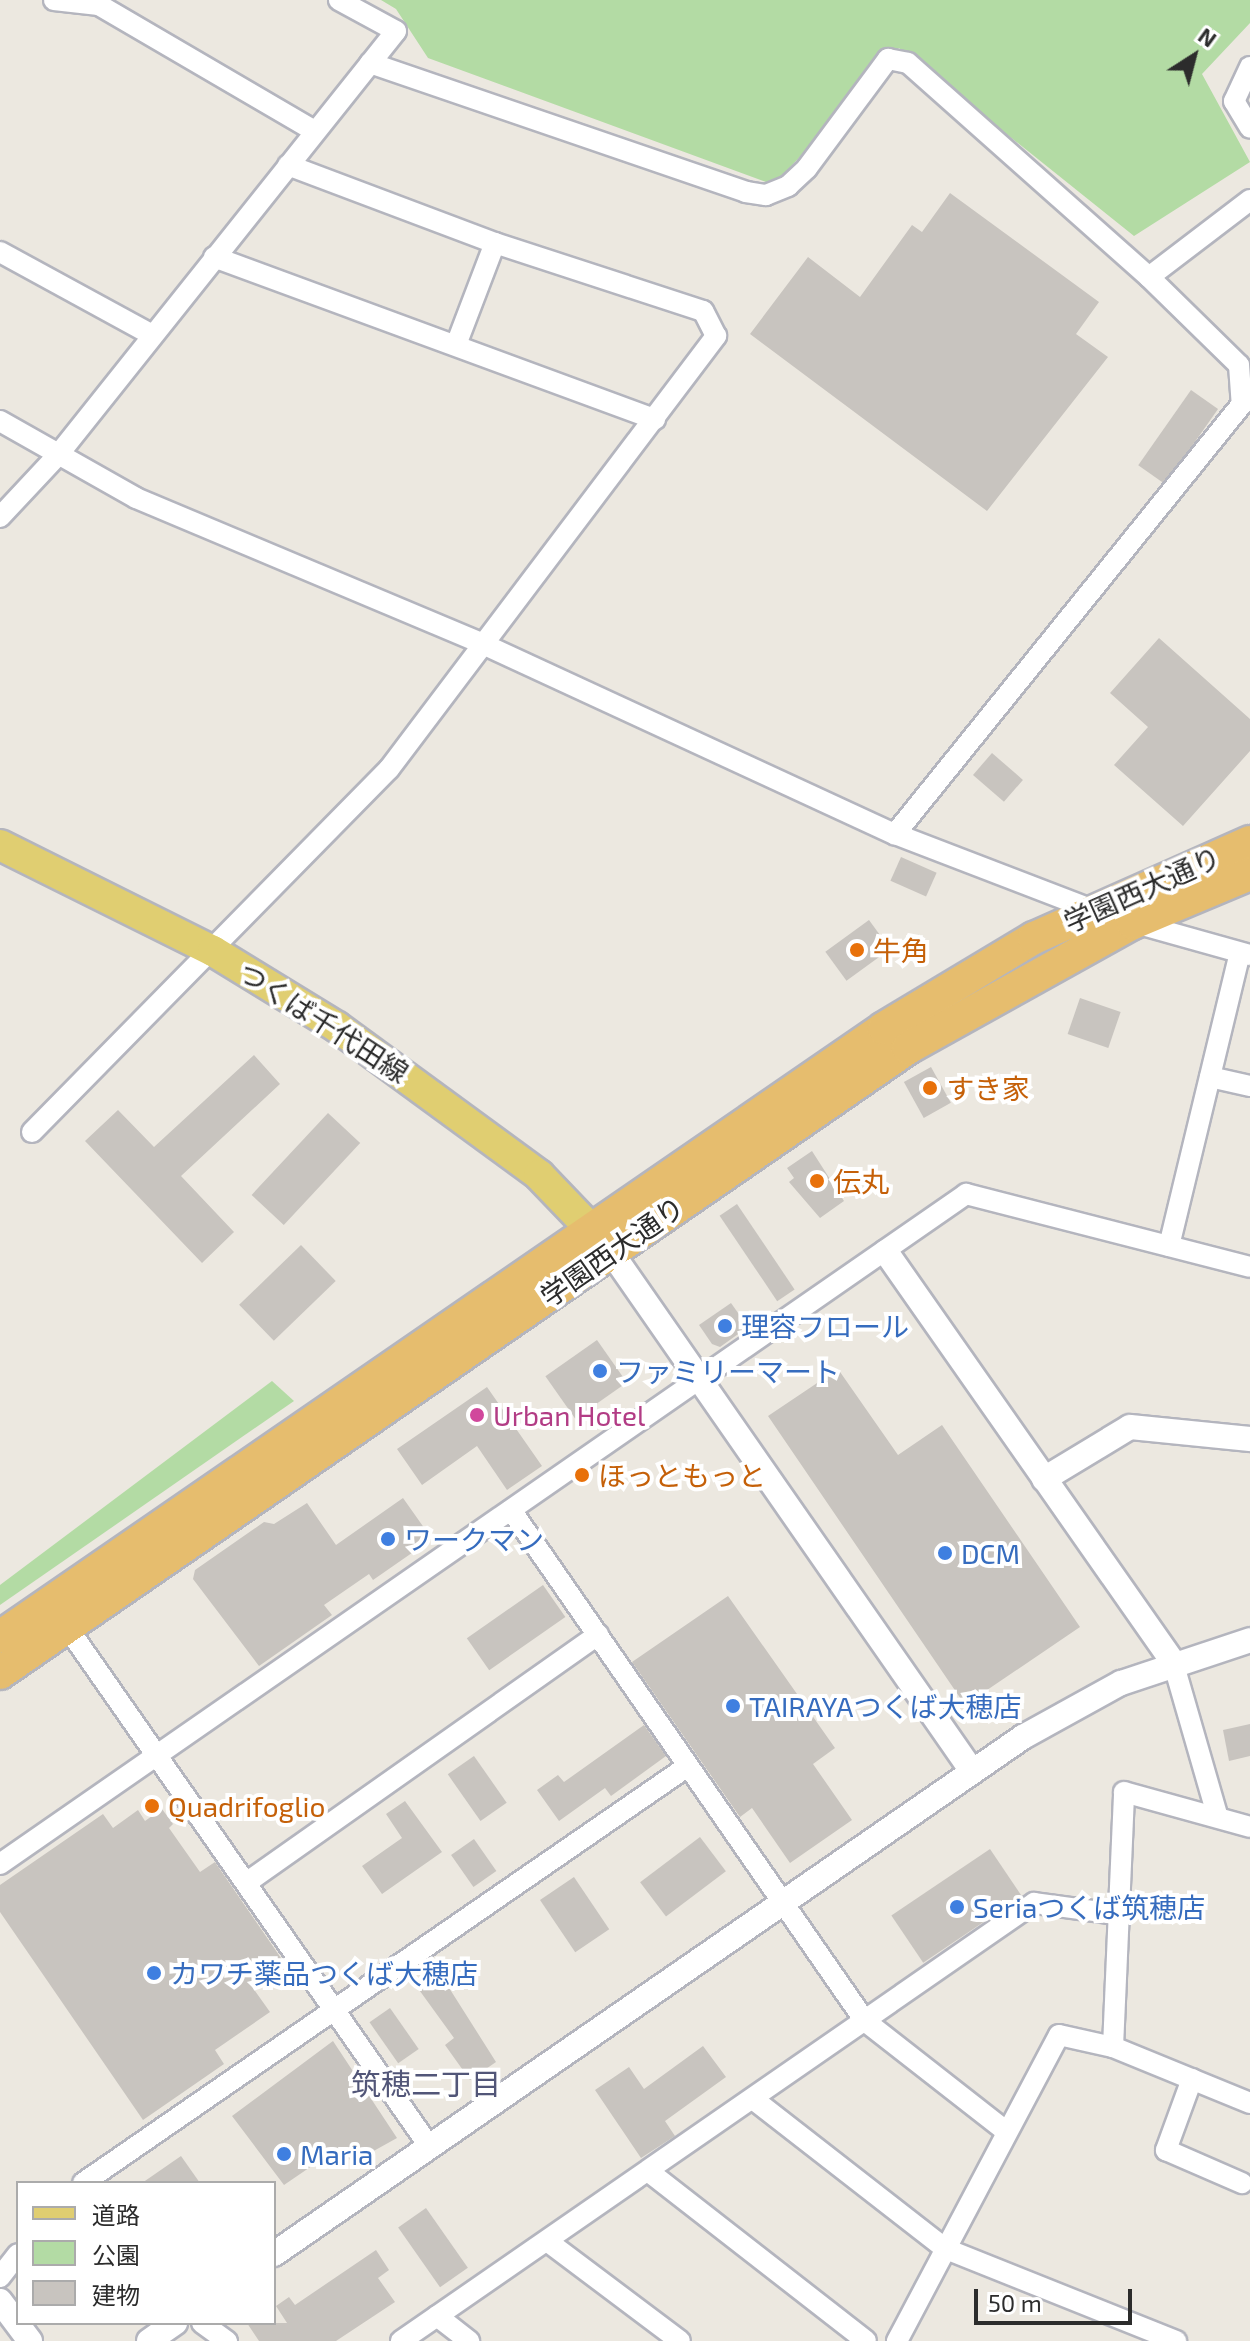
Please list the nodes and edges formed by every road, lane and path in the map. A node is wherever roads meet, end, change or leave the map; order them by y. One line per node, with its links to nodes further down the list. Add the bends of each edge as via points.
1 (54, 0): 6 (street, via 99,5)
2 (339, 0): 3 (street, via 396,31)
3 (370, 63): 6 (street); 12 (street, via 766,195 788,186 807,168 888,59 908,63)
4 (1250, 67): 5 (street, via 1234,101)
5 (1250, 128)
6 (315, 131): 7 (street)
7 (288, 165): 9 (street); 11 (street)
8 (1250, 200): 12 (street)
9 (495, 243): 14 (street); 15 (street, via 703,311 716,336)
10 (0, 252): 13 (street)
11 (214, 257): 13 (street); 14 (street)
12 (1149, 277): 20 (street, via 1239,365 1242,404)
13 (152, 335): 17 (street)
14 (456, 345): 15 (street)
15 (655, 419): 19 (street)
16 (0, 421): 17 (street)
17 (58, 455): 18 (street); 19 (street, via 136,498)
18 (0, 517)
19 (483, 644): 20 (street); 26 (street, via 389,769)
20 (895, 834): 24 (street)
21 (1250, 842): 24 (highway, 学園西大通り)
22 (0, 845): 26 (main road, つくば千代田線)
23 (1250, 874): 25 (highway, 学園西大通り)
24 (1093, 910): 25 (street); 31 (highway, 学園西大通り, via 1022,945 884,1028)
25 (1133, 923): 27 (street); 31 (highway, 学園西大通り, via 908,1048)
26 (213, 951): 30 (street); 31 (main road, つくば千代田線, via 409,1077 539,1175)
27 (1245, 954): 28 (street)
28 (1210, 1077): 29 (street); 32 (street)
29 (1250, 1086)
30 (32, 1132)
31 (602, 1240): 35 (street); 39 (highway, 学園西大通り); 41 (highway, 学園西大通り)
32 (1169, 1246): 33 (street, via 966,1194); 34 (street)
33 (886, 1252): 35 (street); 37 (street)
34 (1250, 1267)
35 (700, 1380): 38 (street); 47 (street)
36 (1250, 1439): 37 (street, via 1130,1427)
37 (1044, 1479): 43 (street)
38 (511, 1510): 40 (street); 45 (street)
39 (67, 1627): 44 (highway, 学園西大通り); 45 (street)
40 (598, 1635): 46 (street); 51 (street)
41 (0, 1637)
42 (1250, 1640): 43 (street)
43 (1173, 1662): 47 (street, via 1073,1708); 48 (street)
44 (0, 1673)
45 (157, 1756): 50 (street); 51 (street)
46 (688, 1766): 52 (street); 54 (street)
47 (972, 1771): 52 (street)
48 (1217, 1814): 49 (street); 53 (street, via 1124,1792)
49 (1250, 1827)
50 (0, 1864)
51 (246, 1883): 54 (street)
52 (782, 1901): 55 (street); 61 (street)
53 (1116, 1914): 55 (street, via 1034,1903); 56 (street)
54 (334, 2009): 61 (street); 63 (street)
55 (865, 2021): 58 (street); 60 (street)
56 (1113, 2047): 57 (street); 60 (street, via 1059,2035)
57 (1192, 2079): 59 (street); 64 (street, via 1166,2150)
58 (753, 2099): 62 (street); 66 (street)
59 (1250, 2103)
60 (1007, 2132): 66 (street)
61 (429, 2146): 67 (street)
62 (648, 2171): 65 (street); 80 (street)
63 (86, 2181)
64 (1242, 2183)
65 (547, 2241): 71 (street); 79 (street)
66 (946, 2249): 81 (street); 82 (street)
67 (276, 2253)
68 (16, 2257): 69 (street)
69 (0, 2277)
70 (0, 2301): 72 (street)
71 (437, 2316): 77 (street); 78 (street)
72 (16, 2322)
73 (172, 2325): 75 (street)
74 (205, 2325): 76 (street)
75 (149, 2341)
76 (227, 2341)
77 (401, 2341)
78 (469, 2341)
79 (680, 2341)
80 (866, 2341)
81 (897, 2341)
82 (1176, 2341)

